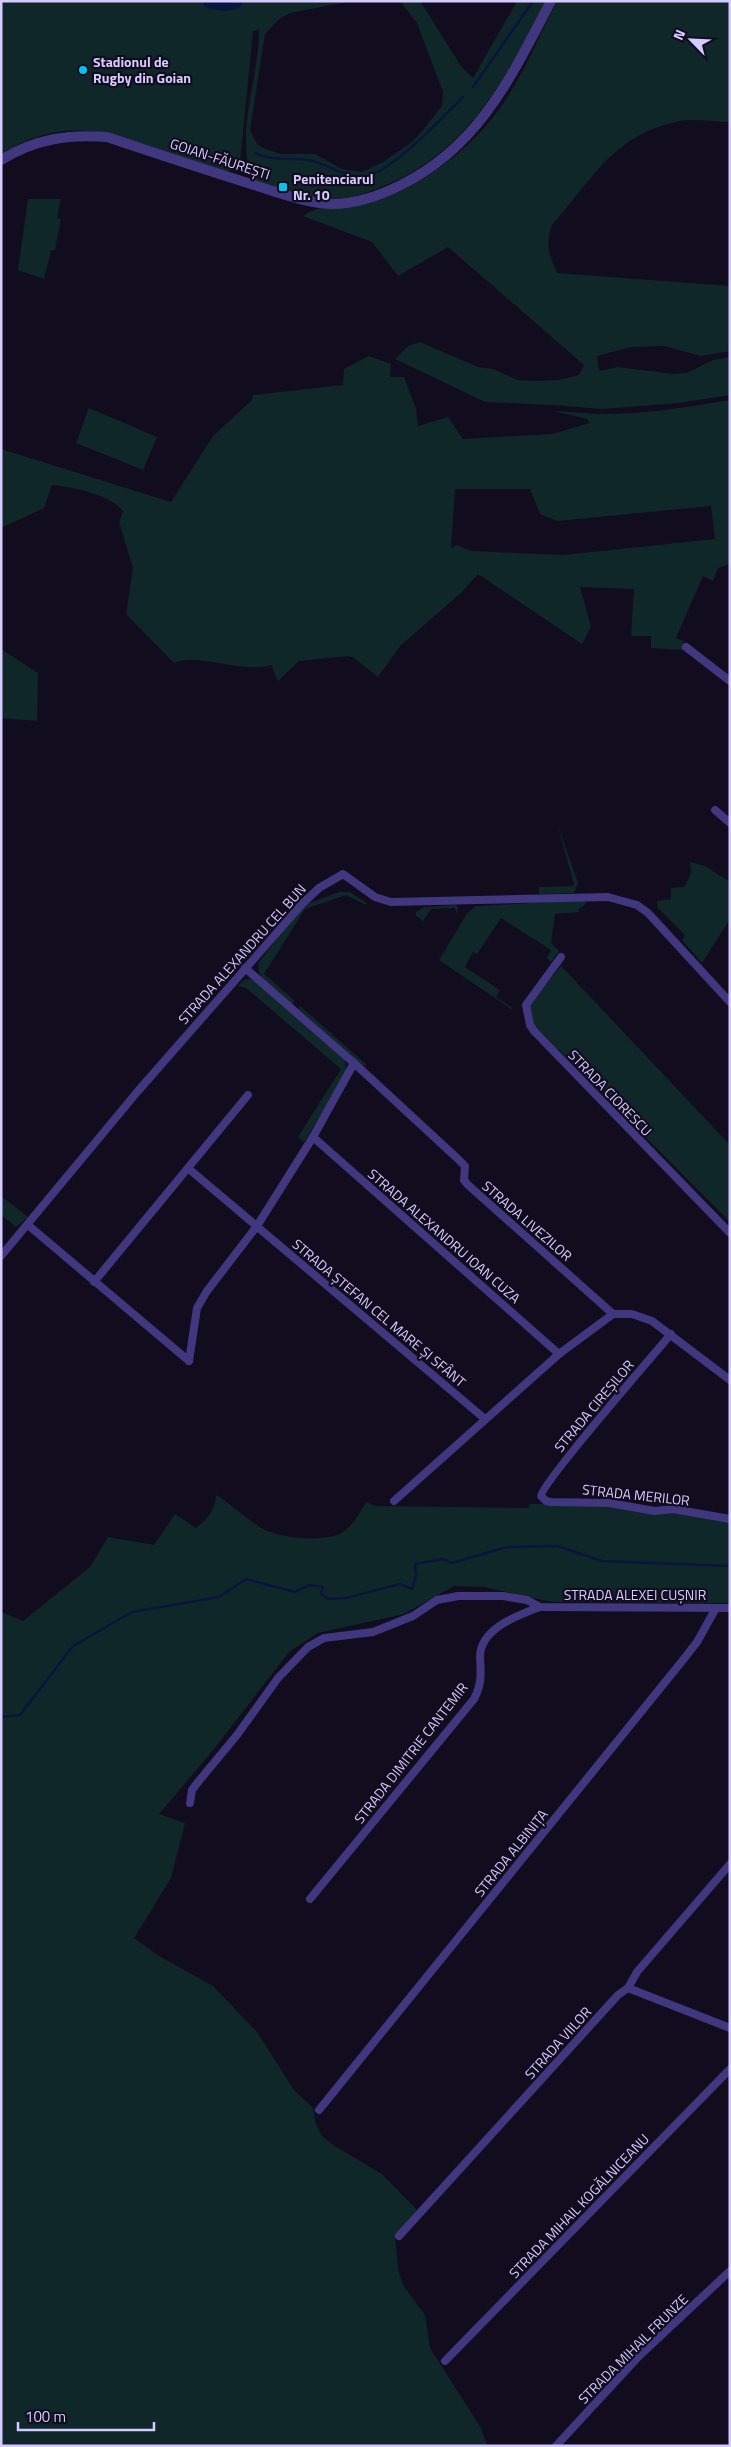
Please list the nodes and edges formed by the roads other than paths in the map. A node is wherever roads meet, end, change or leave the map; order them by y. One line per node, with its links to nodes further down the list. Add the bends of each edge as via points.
1 (551, 1): 2 (street, GOIAN-FĂUREȘTI, via 512,75 475,129 444,158 414,179 364,200 331,204 290,196 107,137 50,138)
2 (1, 160)
3 (686, 647): 4 (street)
4 (730, 682)
5 (715, 810): 6 (street)
6 (730, 823)
7 (561, 957): 16 (street, STRADA CIORESCU, via 529,998 526,1005 530,1025)
8 (245, 968): 9 (street, STRADA ALEXANDRU CEL BUN, via 318,888 343,874 375,897 391,902 586,896 623,900 648,913); 10 (street, STRADA LIVEZILOR); 14 (street, STRADA ALEXANDRU CEL BUN)
9 (730, 1002)
10 (354, 1063): 12 (street); 19 (street, STRADA LIVEZILOR, via 465,1166 464,1180 467,1184)
11 (248, 1095): 13 (street)
12 (313, 1137): 15 (street); 21 (street, STRADA ALEXANDRU IOAN CUZA)
13 (189, 1168): 15 (street, STRADA ȘTEFAN CEL MARE ȘI SFÂNT); 18 (street)
14 (28, 1225): 17 (street, STRADA ALEXANDRU CEL BUN); 18 (street)
15 (256, 1226): 18 (street, via 198,1308 189,1361); 23 (street, STRADA ȘTEFAN CEL MARE ȘI SFÂNT)
16 (730, 1233)
17 (1, 1256)
18 (94, 1282)
19 (613, 1314): 20 (street, via 641,1315); 21 (street)
20 (670, 1334): 22 (street); 24 (street, STRADA CIREȘILOR, via 564,1462)
21 (559, 1354): 23 (street)
22 (730, 1380)
23 (485, 1419): 25 (street)
24 (541, 1496): 26 (street, STRADA MERILOR, via 551,1502 673,1509)
25 (394, 1501)
26 (730, 1519)
27 (540, 1607): 28 (street, STRADA ALEXEI CUȘNIR); 30 (street, via 526,1600 503,1596 458,1596 437,1600 413,1616 373,1632 324,1638 308,1647 278,1678 237,1736 192,1790); 32 (street, STRADA DIMITRIE CANTEMIR, via 513,1617 489,1635 481,1651 481,1681 474,1699)
28 (716, 1608): 29 (street, STRADA ALEXEI CUȘNIR); 36 (street, STRADA ALBINIȚA, via 705,1630 683,1660)
29 (730, 1608)
30 (190, 1803)
31 (730, 1864): 33 (street, STRADA VIILOR, via 637,1972)
32 (310, 1899)
33 (628, 1988): 34 (street); 37 (street, STRADA VIILOR, via 618,1994)
34 (730, 2028)
35 (730, 2069): 39 (street, STRADA MIHAIL KOGĂLNICEANU)
36 (319, 2110)
37 (399, 2236)
38 (730, 2271): 40 (street, STRADA MIHAIL FRUNZE, via 639,2356)
39 (445, 2361)
40 (556, 2446)

